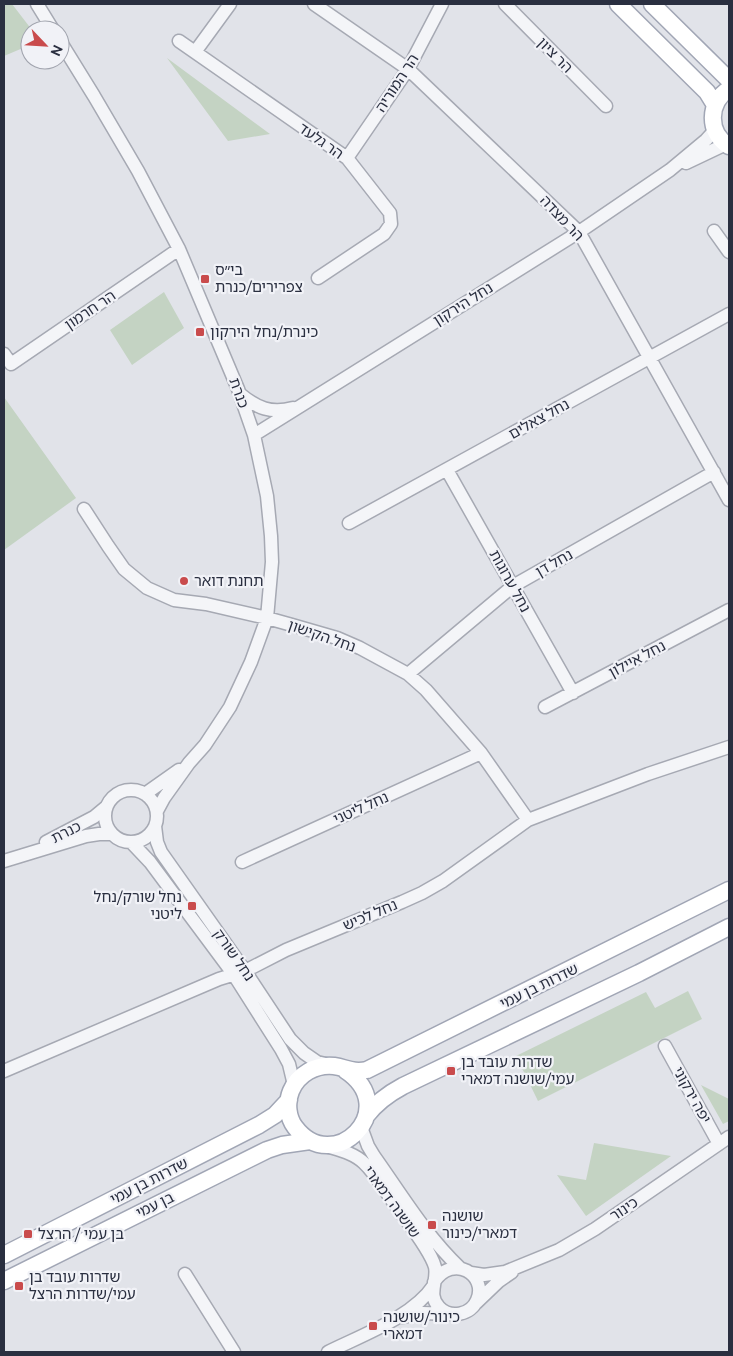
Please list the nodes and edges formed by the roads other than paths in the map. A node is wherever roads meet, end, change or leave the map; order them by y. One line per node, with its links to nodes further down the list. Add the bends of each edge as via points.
1 (37, 4): 8 (street)
2 (230, 4): 10 (street)
3 (314, 4): 12 (street, הר מצדה)
4 (442, 4): 12 (street, הר המוריה)
5 (505, 4): 16 (street, הר ציון)
6 (618, 4): 15 (main road, via 707,92)
7 (652, 4): 13 (main road)
8 (47, 20)
9 (179, 41): 10 (street, הר גלעד)
10 (195, 52): 19 (street, הר גלעד)
11 (70, 57): 23 (street, כנרת)
12 (408, 69): 19 (street, הר המוריה); 22 (street, הר מצדה)
13 (729, 80)
14 (729, 89): 15 (main road)
15 (715, 105): 17 (main road, via 712,117)
16 (606, 106)
17 (715, 130): 18 (main road); 20 (street, נחל הירקון)
18 (728, 145): 20 (street, נחל הירקון)
19 (347, 158): 25 (street, הר גלעד, via 390,213 391,224 384,234)
20 (670, 170): 22 (street, נחל הירקון)
21 (714, 231): 24 (street)
22 (578, 232): 28 (street, הר מצדה); 30 (street, נחל הירקון)
23 (180, 249): 27 (street, הר חרמון, via 10,364); 29 (street, כנרת)
24 (729, 252)
25 (318, 278)
26 (729, 314): 28 (street, נחל צאלים)
27 (4, 354)
28 (650, 358): 32 (street, נחל צאלים); 33 (street, הר מצדה)
29 (240, 394): 30 (street, via 267,410 283,411); 31 (street, כנרת)
30 (300, 406): 31 (street, נחל הירקון)
31 (254, 435): 39 (street, כנרת, via 271,536)
32 (448, 470): 36 (street, נחל צאלים); 37 (street, נחל ערוגות)
33 (714, 472): 34 (street, הר מצדה); 37 (street, נחל דן)
34 (729, 500)
35 (84, 509): 39 (street, נחל הקישון, via 124,569 147,588 174,600)
36 (349, 523)
37 (513, 586): 40 (street, נחל דן); 41 (street, נחל ערוגות)
38 (729, 610): 41 (street, נחל איילון)
39 (267, 618): 40 (street, נחל הקישון, via 336,638); 45 (street, כנרת, via 230,706)
40 (408, 674): 44 (street, נחל הקישון)
41 (573, 693): 42 (street, נחל איילון)
42 (545, 708)
43 (729, 747): 49 (street, נחל לכיש)
44 (481, 753): 49 (street, נחל הקישון); 55 (street, נחל ליטני)
45 (189, 763): 46 (street, כנרת); 48 (street, כנרת)
46 (145, 794): 47 (street, כנרת, via 123,791); 48 (street)
47 (106, 806): 51 (street, via 105,821); 53 (street, כנרת, via 94,817)
48 (157, 812): 50 (street, כנרת)
49 (528, 820): 58 (street, נחל לכיש, via 422,893)
50 (156, 826): 52 (street, via 146,838); 58 (street, נחל שורק, via 157,842 162,852)
51 (111, 834): 52 (street, כנרת); 53 (street, כנרת, via 86,836)
52 (132, 843): 58 (street, נחל שורק)
53 (23, 855): 54 (street, כנרת)
54 (4, 861)
55 (242, 862)
56 (729, 890): 60 (main road, שדרות בן עמי, via 367,1070 358,1072)
57 (729, 927): 63 (main road, via 403,1086 379,1102)
58 (239, 973): 60 (street, נחל שורק, via 304,1053 317,1062); 61 (street, נחל לכיש); 62 (street, נחל שורק, via 289,1064)
59 (664, 1046): 64 (street, יפה ירקוני)
60 (339, 1068): 62 (main road, שדרות בן עמי, via 321,1066 310,1070 301,1076); 63 (main road, via 362,1084 368,1105)
61 (4, 1071)
62 (291, 1092): 65 (main road, via 289,1112 293,1124 300,1134); 66 (main road, שדרות בן עמי, via 275,1115 259,1125)
63 (364, 1121): 65 (main road, via 345,1141 334,1145); 68 (street, שושנה דמארי, via 368,1146 374,1156 431,1237)
64 (725, 1141): 67 (street, כינור, via 587,1234)
65 (317, 1143): 70 (main road, בן עמי, via 282,1145 267,1150); 71 (street, שושנה דמארי, via 364,1162 426,1249 435,1269)
66 (4, 1255)
67 (520, 1266): 68 (street, כינור, via 484,1275); 72 (street, כינור)
68 (465, 1271): 71 (street, via 452,1268 439,1276); 72 (street, via 478,1283)
69 (185, 1274): 75 (street)
70 (4, 1281)
71 (434, 1284): 73 (street, via 433,1295 439,1307); 74 (street, via 420,1302)
72 (475, 1304): 73 (street, via 468,1311)
73 (452, 1314): 74 (street, via 423,1314)
74 (395, 1319): 76 (street)
75 (234, 1352)
76 (328, 1352)

